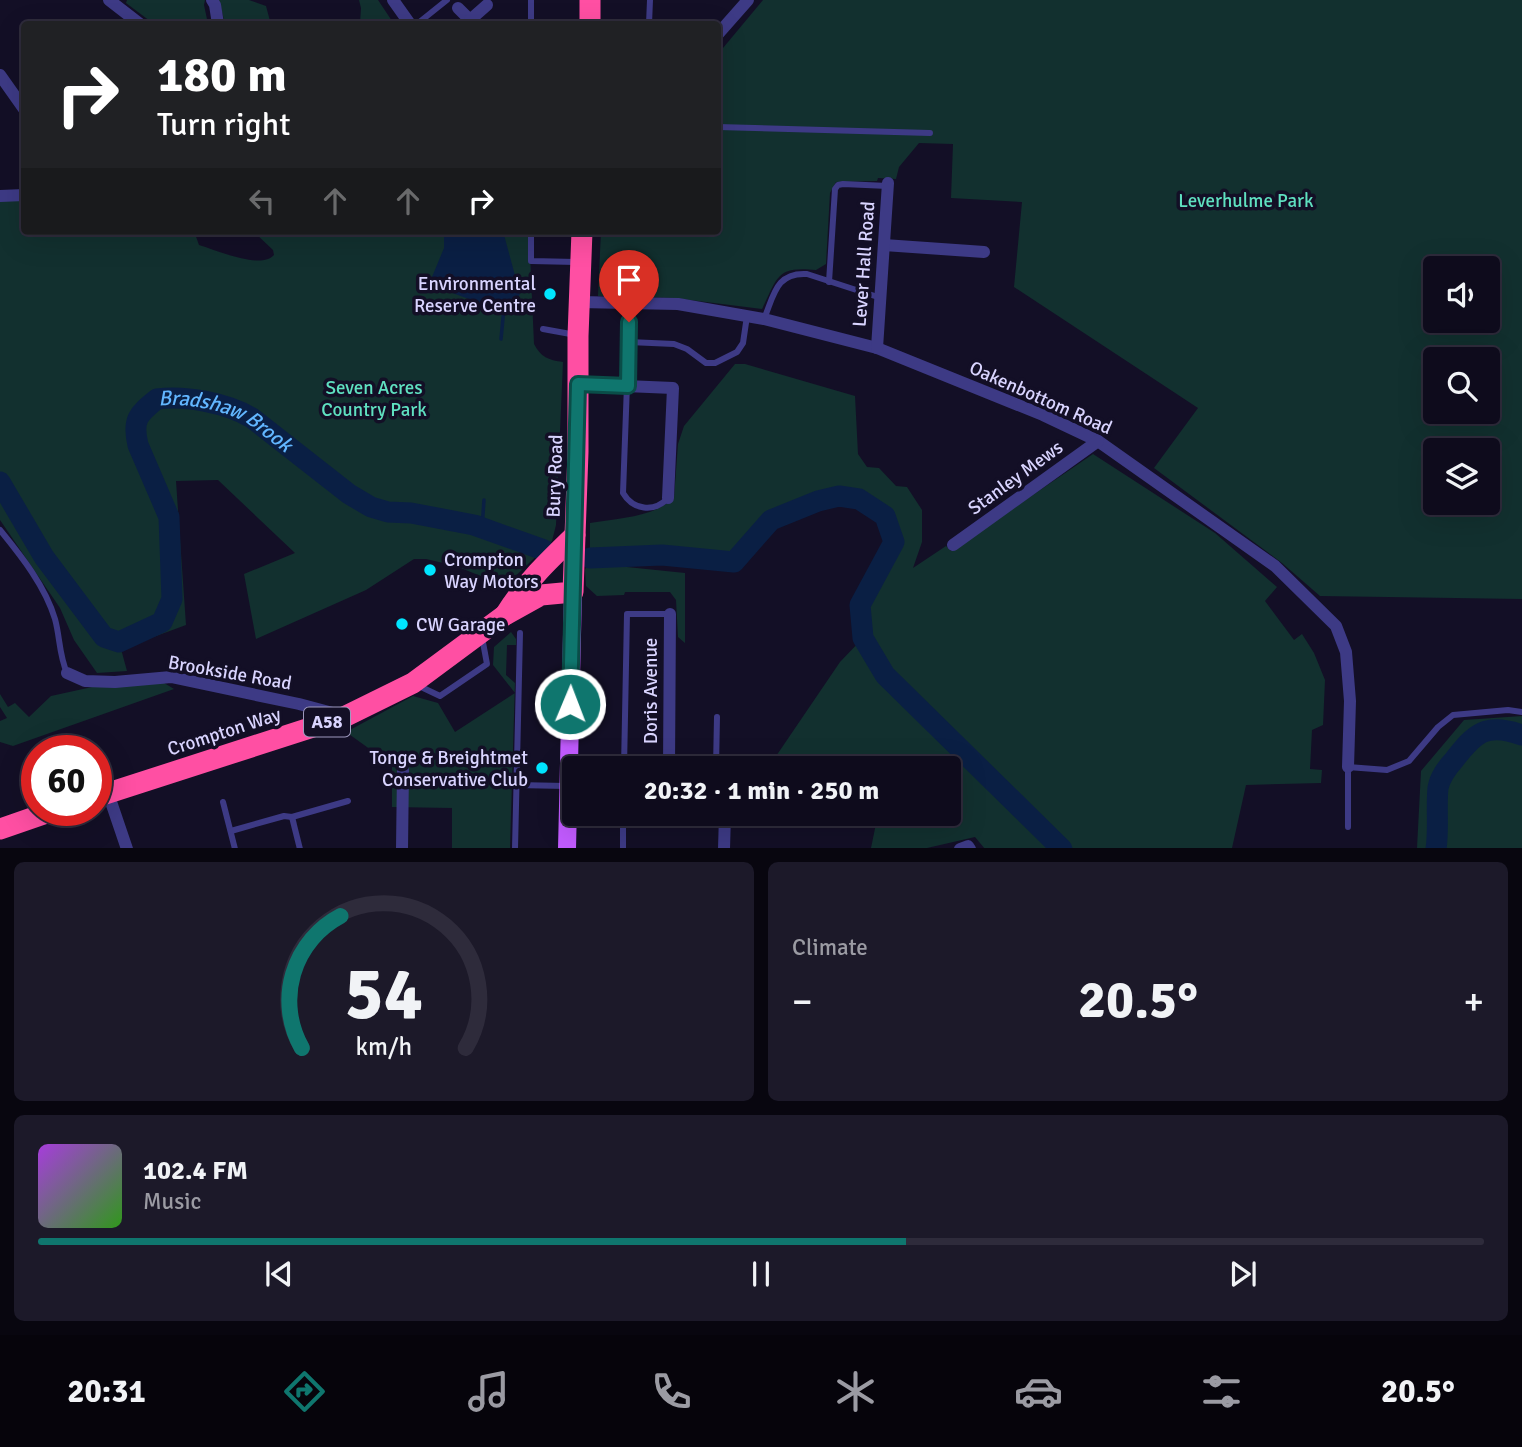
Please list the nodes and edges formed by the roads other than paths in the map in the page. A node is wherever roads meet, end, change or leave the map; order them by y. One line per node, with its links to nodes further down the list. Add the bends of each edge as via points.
1 (212, 0): 12 (street)
2 (393, 0): 13 (street)
3 (447, 0): 14 (lane)
4 (531, 0): 17 (lane)
5 (590, 0): 18 (highway)
6 (649, 0): 19 (lane)
7 (748, 0): 20 (street)
8 (115, 2): 11 (street)
9 (487, 5): 16 (street)
10 (458, 8): 15 (street)
11 (137, 21)
12 (218, 21)
13 (408, 21)
14 (420, 21)
15 (471, 21)
16 (473, 21)
17 (531, 21)
18 (590, 21)
19 (649, 21)
20 (721, 31)
21 (0, 75): 22 (street)
22 (21, 106)
23 (721, 127): 24 (lane)
24 (930, 133)
25 (888, 184): 30 (street, Lever Hall Road); 33 (lane, via 838,185 835,189)
26 (0, 195): 27 (street)
27 (21, 195)
28 (531, 235): 32 (lane, via 531,261)
29 (582, 235): 32 (highway, Bury Road)
30 (884, 245): 31 (street); 34 (street, Lever Hall Road)
31 (984, 252)
32 (581, 262): 35 (highway, Bury Road)
33 (829, 282): 34 (lane); 38 (lane, via 807,274 787,276 779,283)
34 (880, 298): 42 (street, Lever Hall Road)
35 (579, 302): 36 (street, Oakenbottom Road); 40 (highway, Bury Road)
36 (630, 303): 37 (street, Oakenbottom Road, via 678,304); 41 (lane)
37 (747, 316): 38 (street, Oakenbottom Road); 41 (lane, via 737,352 715,363 706,363 674,344)
38 (764, 318): 42 (street, Oakenbottom Road)
39 (543, 329): 40 (lane)
40 (578, 336): 43 (highway, Bury Road)
41 (629, 342): 44 (lane)
42 (877, 348): 45 (street, Oakenbottom Road)
43 (578, 384): 44 (street); 48 (highway, Bury Road)
44 (628, 386): 46 (street, via 673,388); 46 (lane, via 623,493 628,501 645,508)
45 (1098, 441): 49 (street, Stanley Mews); 65 (street, Oakenbottom Road, via 1275,566 1336,626 1346,652)
46 (668, 498)
47 (0, 530): 56 (lane, via 46,595)
48 (575, 535): 50 (highway, Crompton Way / A58); 51 (highway, Bury Road)
49 (953, 545)
50 (532, 580): 51 (highway, via 550,575); 53 (highway, Crompton Way / A58)
51 (573, 583): 53 (highway, Crompton Way / A58); 61 (main road, Bury Road)
52 (670, 614): 62 (lane, via 627,614); 63 (street, Doris Avenue)
53 (505, 615): 54 (highway, Crompton Way / A58)
54 (481, 632): 57 (highway, Crompton Way / A58); 57 (lane, via 487,664 440,696)
55 (520, 633): 67 (lane)
56 (67, 673): 59 (street, Brookside Road, via 85,681 170,677)
57 (414, 683): 59 (highway, Crompton Way / A58)
58 (1522, 712): 65 (lane, via 1452,715 1409,761 1387,770)
59 (344, 717): 69 (highway, Crompton Way / A58)
60 (717, 717): 64 (lane)
61 (569, 756)
62 (624, 756)
63 (669, 756)
64 (716, 756)
65 (1348, 767): 78 (lane)
66 (403, 770): 84 (street)
67 (516, 785): 68 (lane); 85 (lane)
68 (562, 786)
69 (112, 792)
70 (348, 801): 73 (lane)
71 (223, 802): 80 (lane)
72 (112, 817): 81 (street)
73 (292, 817): 80 (lane); 83 (lane)
74 (21, 822): 79 (highway)
75 (570, 826): 86 (main road, Bury Road)
76 (623, 826): 87 (lane)
77 (720, 826): 88 (street)
78 (1348, 827)
79 (0, 829)
80 (230, 831): 82 (lane)
81 (127, 848)
82 (235, 848)
83 (300, 848)
84 (402, 848)
85 (515, 848)
86 (567, 848)
87 (623, 848)
88 (723, 848)

